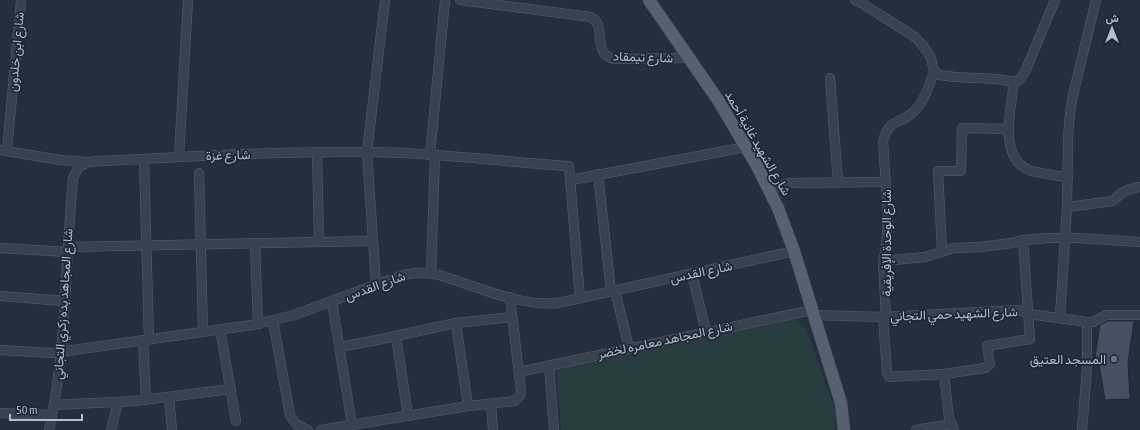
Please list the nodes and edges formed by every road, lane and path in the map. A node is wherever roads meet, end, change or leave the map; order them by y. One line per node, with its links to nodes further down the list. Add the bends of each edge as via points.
1 (21, 0): 16 (street, شارع ابن خلدون)
2 (188, 0): 20 (street)
3 (385, 0): 17 (street)
4 (445, 0): 19 (street)
5 (460, 0): 10 (street, شارع تيمقاد, via 592,17 598,24 602,49 606,56 613,59)
6 (649, 0): 10 (main road, شارع الشهيد غانية أحمد)
7 (1055, 0): 13 (street, via 1025,72)
8 (1096, 0): 27 (street, via 1073,95 1068,139)
9 (858, 1): 11 (street, via 915,37 931,58)
10 (688, 58): 15 (main road, شارع الشهيد غانية أحمد, via 718,100)
11 (934, 71): 13 (street, via 945,76); 30 (street, شارع الوحدة الإفريقية, via 917,109 886,130 883,141)
12 (830, 78): 29 (street)
13 (1014, 82): 14 (street)
14 (1009, 129): 27 (street, via 1011,152 1023,166 1031,171); 45 (street, via 962,128 961,171 938,171)
15 (746, 147): 25 (street); 32 (main road, شارع الشهيد غانية أحمد)
16 (3, 151): 22 (street, شارع غزة)
17 (367, 152): 18 (street, شارع غزة); 19 (street, شارع غزة); 36 (street)
18 (317, 153): 20 (street, شارع غزة); 37 (street)
19 (432, 155): 28 (street, شارع غزة, via 569,166); 47 (street)
20 (179, 156): 21 (street, شارع غزة)
21 (144, 159): 23 (street, شارع غزة); 41 (street)
22 (60, 160): 23 (street, شارع غزة); 26 (street)
23 (88, 162): 26 (street, via 78,168)
24 (199, 173): 40 (street)
25 (598, 174): 28 (street); 50 (street)
26 (72, 178): 43 (street, شارع المجاهد بده زكري التجاني)
27 (1068, 178): 33 (street)
28 (571, 180): 53 (street)
29 (838, 182): 30 (street); 32 (street, via 789,183)
30 (886, 182): 46 (street, شارع الوحدة الإفريقية, via 888,234)
31 (1140, 187): 33 (street, via 1123,192 1114,201)
32 (769, 188): 44 (main road, شارع الشهيد غانية أحمد)
33 (1067, 207): 34 (street)
34 (1064, 237): 35 (street); 38 (street); 61 (street)
35 (1023, 240): 45 (street, via 980,247 954,248); 57 (street)
36 (373, 241): 37 (street); 49 (street)
37 (319, 242): 39 (street)
38 (1140, 242)
39 (254, 243): 40 (street); 65 (street)
40 (200, 244): 41 (street); 67 (street)
41 (146, 245): 43 (street); 70 (street)
42 (0, 248): 43 (street)
43 (68, 250): 54 (street, شارع المجاهد بده زكري التجاني)
44 (794, 252): 48 (street, شارع القدس); 56 (main road, شارع الشهيد غانية أحمد)
45 (942, 252): 46 (street, via 925,257)
46 (883, 261): 60 (street, شارع الوحدة الإفريقية)
47 (431, 273): 49 (street, شارع القدس, via 405,274); 52 (street, شارع القدس)
48 (692, 274): 50 (street, شارع القدس); 68 (street)
49 (376, 285): 55 (street, شارع القدس)
50 (613, 291): 53 (street, شارع القدس); 72 (street)
51 (0, 296): 54 (street)
52 (510, 297): 53 (street, شارع القدس, via 538,304); 59 (street)
53 (580, 298)
54 (65, 301): 74 (street, شارع المجاهد بده زكري التجاني)
55 (332, 302): 62 (street, شارع القدس); 71 (street)
56 (813, 312): 60 (street, شارع الشهيد حمي التجاني); 68 (street, شارع المجاهد معامره لخضر); 98 (main road, شارع الشهيد غانية أحمد, via 841,403)
57 (1029, 314): 60 (street, شارع الشهيد حمي التجاني, via 1019,310 1006,310); 61 (street, شارع الشهيد حمي التجاني); 77 (street, via 1030,340 987,346 990,364 985,368)
58 (1140, 315): 63 (street, شارع الشهيد حمي التجاني, via 1106,315)
59 (512, 317): 64 (street); 76 (street)
60 (884, 317): 77 (street, شارع الوحدة الإفريقية, via 889,378)
61 (1060, 318): 63 (street, شارع الشهيد حمي التجاني)
62 (273, 321): 65 (street, شارع القدس); 94 (street, via 290,415 296,424)
63 (1087, 322): 100 (street, via 1087,369)
64 (456, 323): 69 (street); 84 (street)
65 (258, 324): 66 (street, شارع القدس)
66 (220, 329): 67 (street, شارع القدس); 78 (street)
67 (203, 332): 70 (street, شارع القدس)
68 (706, 332): 72 (street, شارع المجاهد معامره لخضر)
69 (396, 336): 71 (street); 87 (street)
70 (146, 339): 74 (street, شارع القدس); 80 (street)
71 (339, 347): 89 (street)
72 (629, 348): 75 (street, شارع المجاهد معامره لخضر)
73 (0, 350): 74 (street, شارع القدس, via 52,353)
74 (61, 351): 83 (street, شارع المجاهد بده زكري التجاني)
75 (549, 365): 76 (street, شارع المجاهد معامره لخضر); 97 (street)
76 (519, 372): 82 (street, via 521,391 518,398 512,402)
77 (944, 374): 90 (street, via 949,418)
78 (231, 389): 79 (street); 88 (street)
79 (170, 397): 80 (street); 93 (street)
80 (146, 400): 81 (street)
81 (118, 402): 83 (street); 92 (street)
82 (490, 404): 84 (street); 96 (street)
83 (54, 405): 86 (street, شارع المجاهد بده زكري التجاني)
84 (468, 406): 87 (street)
85 (0, 413): 86 (street)
86 (52, 415): 91 (street, شارع المجاهد بده زكري التجاني)
87 (408, 416): 89 (street)
88 (236, 421)
89 (352, 425): 95 (street)
90 (953, 427): 99 (street)
91 (49, 430)
92 (110, 430)
93 (172, 430)
94 (308, 430)
95 (321, 430)
96 (493, 430)
97 (554, 430)
98 (844, 430)
99 (916, 430)
100 (1082, 430)

